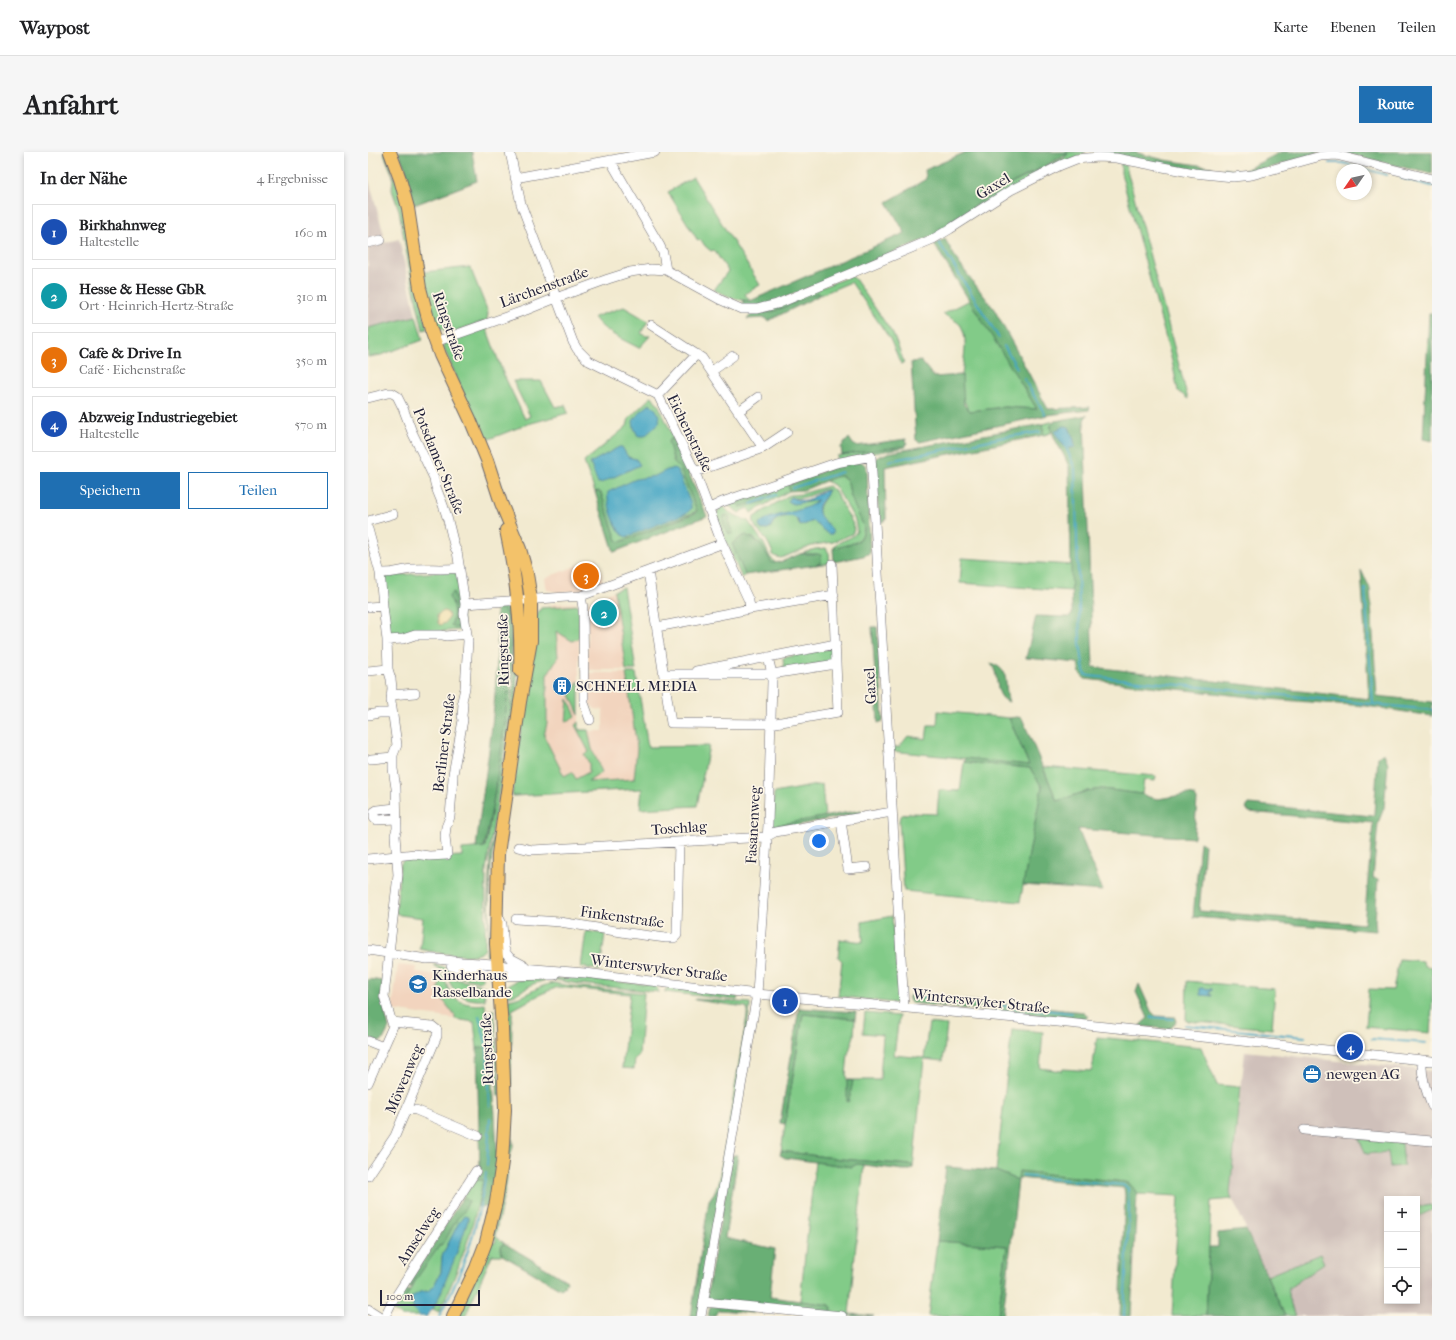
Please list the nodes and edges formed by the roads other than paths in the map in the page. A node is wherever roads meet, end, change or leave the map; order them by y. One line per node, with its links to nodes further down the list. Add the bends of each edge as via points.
1 (390, 152): 14 (main road, Ringstraße, via 408,208 420,288)
2 (510, 152): 7 (street, Eichenstraße)
3 (655, 152): 4 (street)
4 (645, 153): 6 (street)
5 (1328, 154): 8 (street, Gaxel); 11 (street, Gaxel, via 1252,175 1233,177 1194,173 1116,158 1076,160 1011,190 933,239 785,301 757,309 741,309)
6 (610, 160): 7 (street); 11 (street, via 660,246)
7 (515, 178): 12 (street, Eichenstraße, via 521,204)
8 (1432, 179)
9 (381, 240): 10 (street)
10 (368, 243)
11 (666, 270): 12 (street, Lärchenstraße, via 630,272)
12 (556, 298): 14 (street, Lärchenstraße); 18 (street, Eichenstraße, via 573,342 583,356)
13 (651, 324): 15 (street)
14 (435, 342): 25 (main road, Ringstraße, via 484,454)
15 (697, 354): 17 (street); 18 (street)
16 (734, 356): 17 (street)
17 (712, 371): 21 (street)
18 (658, 395): 24 (street, Eichenstraße)
19 (758, 397): 21 (street)
20 (368, 398): 32 (street, Potsdamer Straße, via 392,393 399,399 434,478 447,515)
21 (739, 411): 23 (street)
22 (787, 432): 23 (street)
23 (763, 448): 24 (street)
24 (695, 472): 26 (street, Eichenstraße)
25 (501, 503): 37 (main road, Ringstraße, via 524,561); 38 (main road, Ringstraße)
26 (708, 509): 30 (street, Eichenstraße); 64 (street, Gaxel, via 836,463 871,456)
27 (393, 514): 28 (street)
28 (368, 521)
29 (369, 534): 34 (street)
30 (721, 541): 33 (street); 42 (street, Eichenstraße, via 749,601)
31 (832, 564): 35 (street)
32 (460, 568): 34 (street, via 409,569 396,573); 39 (street, Potsdamer Straße)
33 (648, 571): 36 (street); 43 (street)
34 (380, 573): 40 (street)
35 (834, 595): 42 (street); 46 (street)
36 (581, 596): 37 (street); 59 (street, via 584,703)
37 (531, 599): 38 (street); 56 (main road, Ringstraße, via 531,641)
38 (518, 601): 39 (street); 56 (main road, Ringstraße)
39 (465, 604): 44 (street, Berliner Straße)
40 (384, 606): 41 (street); 45 (street)
41 (368, 607)
42 (750, 609): 43 (street)
43 (657, 627): 51 (street)
44 (467, 634): 45 (street, via 416,635); 70 (street, Berliner Straße, via 463,720 453,774 450,817 446,827 446,855)
45 (387, 640): 49 (street)
46 (836, 644): 47 (street); 48 (street)
47 (768, 657): 52 (street); 53 (street, Fasanenweg)
48 (836, 664): 53 (street); 60 (street, via 838,712)
49 (388, 669): 50 (street); 55 (street, via 392,679)
50 (368, 671)
51 (664, 674): 52 (street); 60 (street, via 671,723)
52 (679, 674): 53 (street)
53 (772, 674): 60 (street, Fasanenweg)
54 (415, 693): 55 (street)
55 (392, 695): 57 (street)
56 (520, 702): 73 (main road, Ringstraße, via 498,854)
57 (392, 713): 58 (street); 61 (street, via 396,745)
58 (368, 715)
59 (590, 720)
60 (770, 724): 67 (street, Fasanenweg)
61 (393, 757): 62 (street); 63 (street)
62 (372, 759)
63 (396, 808): 65 (street); 65 (street, via 374,812 376,820)
64 (892, 812): 66 (street, Toschlag); 81 (street, Gaxel)
65 (396, 819): 70 (street)
66 (841, 821): 67 (street, Toschlag, via 775,832); 72 (street, via 848,870)
67 (766, 837): 68 (street, Toschlag); 80 (street, Fasanenweg)
68 (678, 842): 69 (street, Toschlag, via 532,850); 74 (street, Finkenstraße, via 678,930 674,938 560,922)
69 (518, 847)
70 (398, 856): 71 (street); 76 (street)
71 (368, 859)
72 (867, 867)
73 (496, 912): 77 (street, Winterswyker Straße, via 502,924 506,953); 78 (main road, Ringstraße)
74 (516, 919)
75 (368, 950): 76 (street, Winterswyker Straße)
76 (390, 953): 78 (street, Winterswyker Straße); 82 (street, via 384,996)
77 (528, 968): 78 (street, Winterswyker Straße, via 510,967); 79 (street, Winterswyker Straße)
78 (498, 970): 79 (street, via 584,977); 99 (main road, Ringstraße, via 505,1110 500,1182 486,1242)
79 (597, 975): 80 (street, Winterswyker Straße)
80 (757, 994): 81 (street, Winterswyker Straße); 95 (street, Fasanenweg)
81 (904, 1007): 85 (street, Winterswyker Straße)
82 (392, 1022): 84 (street, via 393,1026); 89 (street, Möwenweg, via 432,1026 437,1030 437,1036)
83 (368, 1041): 84 (street)
84 (383, 1047): 87 (street)
85 (1422, 1060): 86 (street, Winterswyker Straße); 88 (street, via 1425,1088)
86 (1432, 1061)
87 (368, 1083)
88 (1432, 1106)
89 (407, 1109): 91 (street, via 416,1110); 94 (street, Möwenweg, via 395,1136)
90 (1304, 1130): 92 (street)
91 (478, 1136)
92 (1432, 1141)
93 (476, 1171): 98 (street, Amselweg, via 390,1304)
94 (368, 1176)
95 (704, 1302): 100 (street, Fasanenweg); 101 (street)
96 (368, 1309): 97 (street)
97 (379, 1316)
98 (385, 1316)
99 (453, 1316)
100 (702, 1316)
101 (842, 1316)

